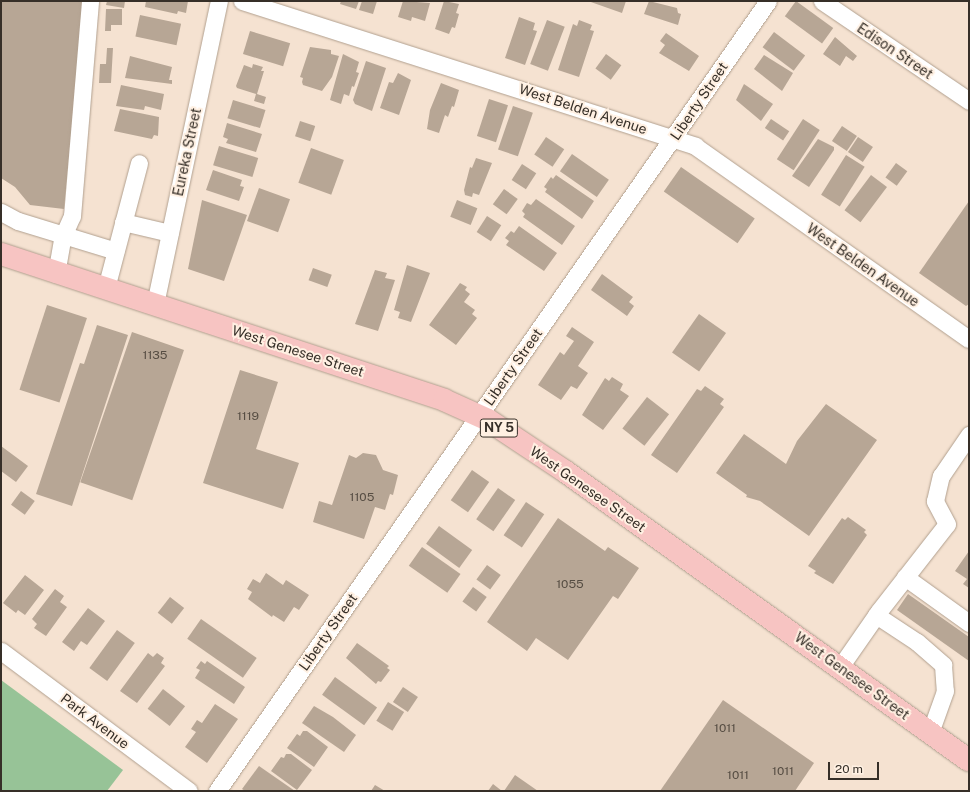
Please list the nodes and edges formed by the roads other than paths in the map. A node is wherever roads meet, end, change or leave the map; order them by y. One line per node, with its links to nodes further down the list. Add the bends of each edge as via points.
1 (90, 1): 12 (street, via 72,216)
2 (219, 1): 11 (street, Eureka Street)
3 (242, 1): 7 (street, West Belden Avenue)
4 (768, 1): 7 (street, Liberty Street)
5 (822, 1): 6 (street, Edison Street)
6 (969, 101)
7 (674, 138): 18 (street, West Belden Avenue, via 695,146 728,167 857,262); 19 (street, Liberty Street)
8 (138, 163): 10 (street)
9 (1, 212): 12 (street, via 18,221)
10 (123, 222): 11 (street); 13 (street)
11 (170, 233): 17 (street, Eureka Street)
12 (63, 236): 13 (street); 15 (street)
13 (116, 251): 16 (street)
14 (1, 254): 15 (main road, West Genesee Street / NY 5)
15 (56, 274): 16 (main road, West Genesee Street / NY 5)
16 (106, 288): 17 (main road, West Genesee Street / NY 5)
17 (155, 304): 19 (main road, West Genesee Street / NY 5, via 444,400)
18 (969, 339)
19 (479, 416): 25 (main road, West Genesee Street / NY 5, via 566,472); 29 (street, Liberty Street)
20 (969, 435): 21 (street, via 941,476 938,488 935,501 947,524)
21 (905, 577): 22 (street); 23 (street)
22 (876, 615): 25 (street); 26 (street, via 917,642 943,665 945,691)
23 (969, 623)
24 (1, 651): 28 (street, Park Avenue)
25 (840, 668): 26 (main road, West Genesee Street / NY 5)
26 (930, 733): 27 (main road, West Genesee Street / NY 5)
27 (969, 760)
28 (189, 791)
29 (217, 791)

